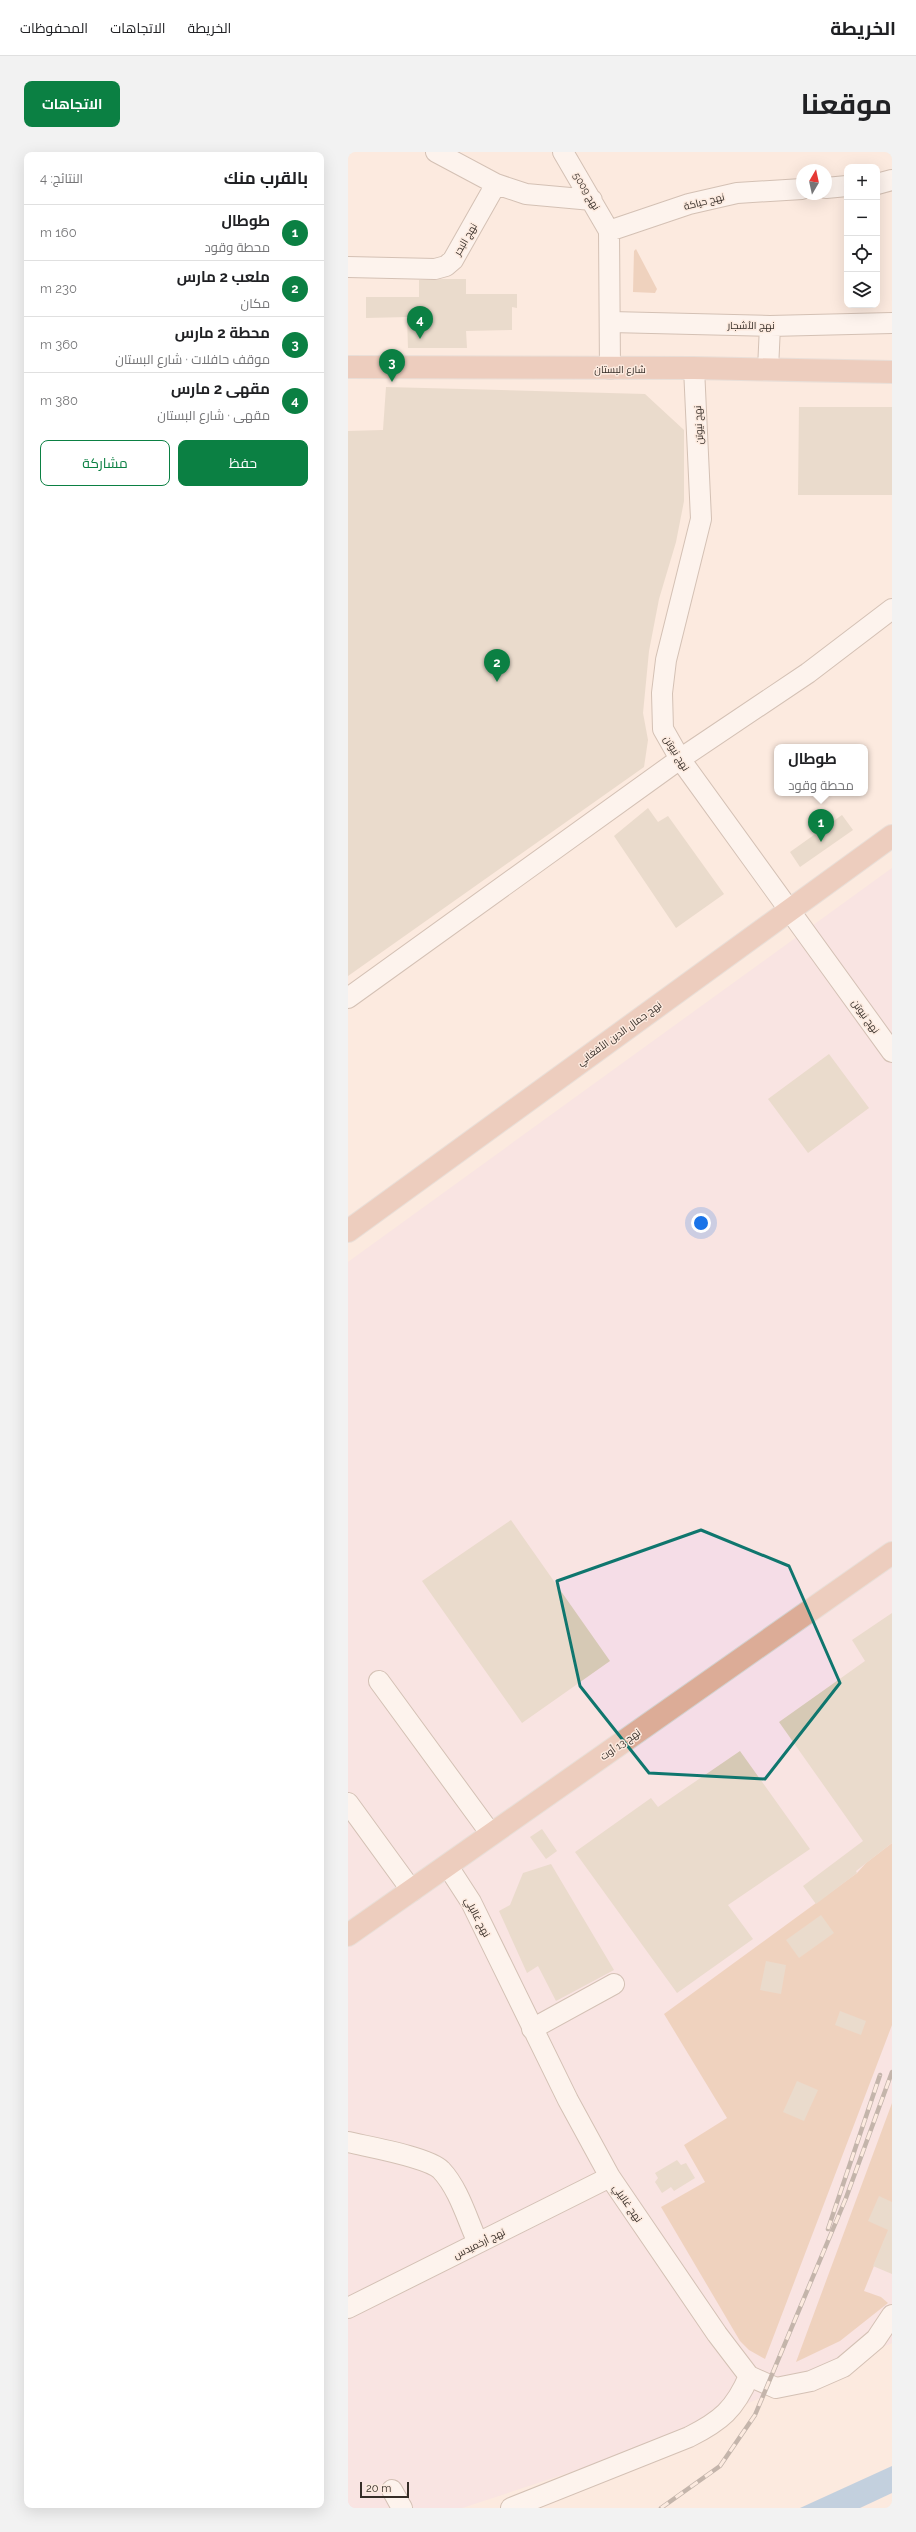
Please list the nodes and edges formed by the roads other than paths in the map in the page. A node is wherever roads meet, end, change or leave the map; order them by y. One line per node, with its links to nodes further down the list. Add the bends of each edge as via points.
1 (563, 152): 9 (street, نهج 5009)
2 (441, 153): 5 (street)
3 (892, 180): 4 (street)
4 (880, 183)
5 (496, 184): 9 (street, via 526,194); 11 (street, نهج البحر, via 453,260 446,266 435,269)
6 (844, 186): 7 (street)
7 (832, 187)
8 (796, 189): 10 (street, نهج حياكة, via 737,193 696,202)
9 (592, 200): 10 (street, نهج 5009)
10 (610, 231): 12 (street)
11 (348, 267)
12 (611, 322): 14 (street, نهج الأشجار); 17 (street)
13 (892, 323): 14 (street, نهج الأشجار)
14 (770, 326): 18 (street)
15 (348, 368): 17 (main road, شارع البستان)
16 (694, 368): 17 (main road, شارع البستان); 18 (main road, شارع البستان); 21 (street, نهج نيوتن, via 701,519 666,660 662,692 663,729)
17 (610, 369)
18 (768, 369): 19 (main road, شارع البستان)
19 (892, 372)
20 (892, 609): 21 (street, via 808,673)
21 (680, 759): 23 (street, نهج نيوتن); 24 (street)
22 (892, 836): 23 (main road, نهج جمال الدين الأفغاني)
23 (789, 909): 25 (street, نهج نيوتن); 26 (main road, نهج جمال الدين الأفغاني)
24 (348, 998)
25 (892, 1052)
26 (348, 1231)
27 (892, 1553): 30 (main road, نهج 13 أوت)
28 (379, 1681): 30 (street)
29 (348, 1803): 32 (street)
30 (491, 1834): 31 (main road, نهج 13 أوت)
31 (447, 1866): 32 (main road, نهج 13 أوت); 35 (street, نهج غاليلي, via 471,1902)
32 (412, 1891): 33 (main road, نهج 13 أوت)
33 (348, 1935)
34 (614, 1984): 35 (street)
35 (532, 2029): 37 (street, نهج غاليلي)
36 (348, 2142): 38 (street, via 423,2161 440,2169 453,2185)
37 (610, 2177): 38 (street, نهج أرخميدس); 41 (street, نهج غاليلي, via 717,2334)
38 (478, 2243): 39 (street, نهج أرخميدس)
39 (348, 2308)
40 (892, 2315): 41 (street, نهج غاليلي, via 876,2339 842,2367 811,2381 776,2388)
41 (749, 2376): 44 (street, via 739,2398 714,2424 689,2437)
42 (392, 2490): 43 (street)
43 (402, 2508)
44 (511, 2508)

